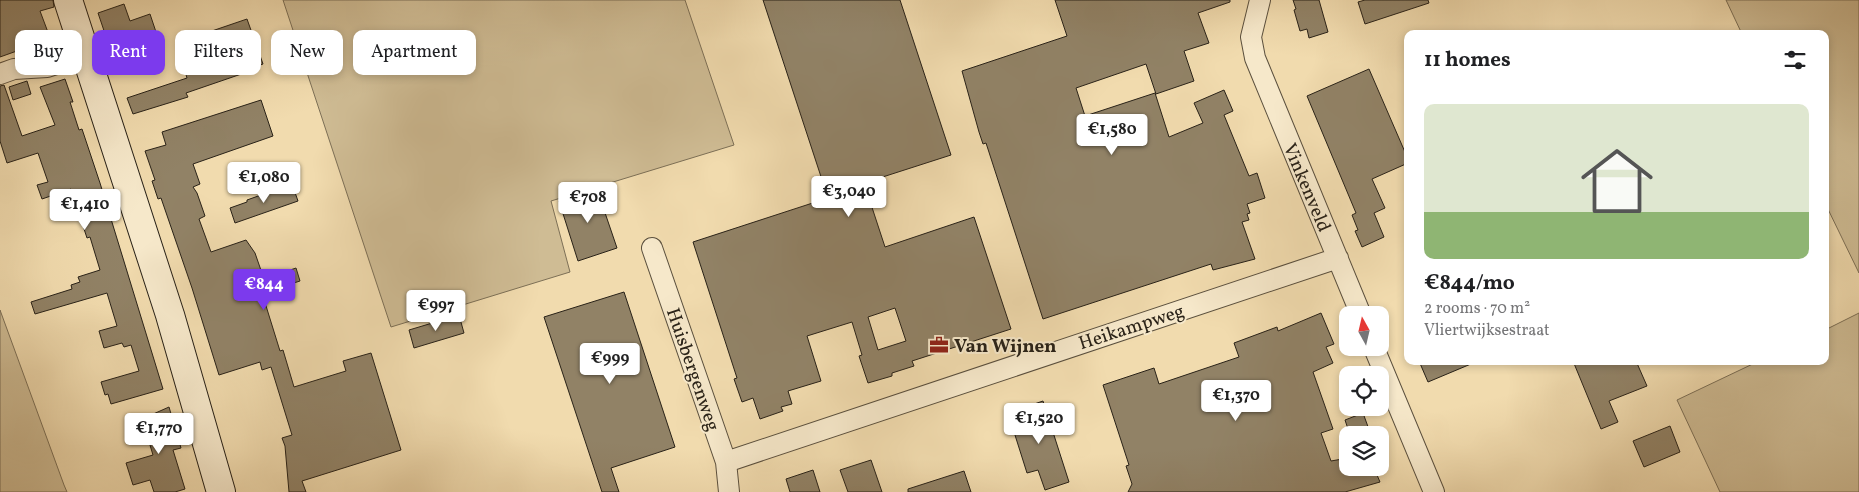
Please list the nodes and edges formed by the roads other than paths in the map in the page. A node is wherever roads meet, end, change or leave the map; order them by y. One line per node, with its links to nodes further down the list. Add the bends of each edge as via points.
1 (68, 0): 3 (street)
2 (1260, 0): 6 (street, Vinkenveld, via 1251,37 1255,58)
3 (87, 54): 4 (street, via 47,67 14,69); 10 (street)
4 (0, 74)
5 (652, 248): 9 (street, Huisbergenweg)
6 (1338, 258): 7 (street, Vinkenveld); 9 (street, Heikampweg)
7 (1357, 306)
8 (1377, 356): 12 (street)
9 (726, 462): 11 (street, Huisbergenweg)
10 (222, 492)
11 (729, 492)
12 (1434, 492)

